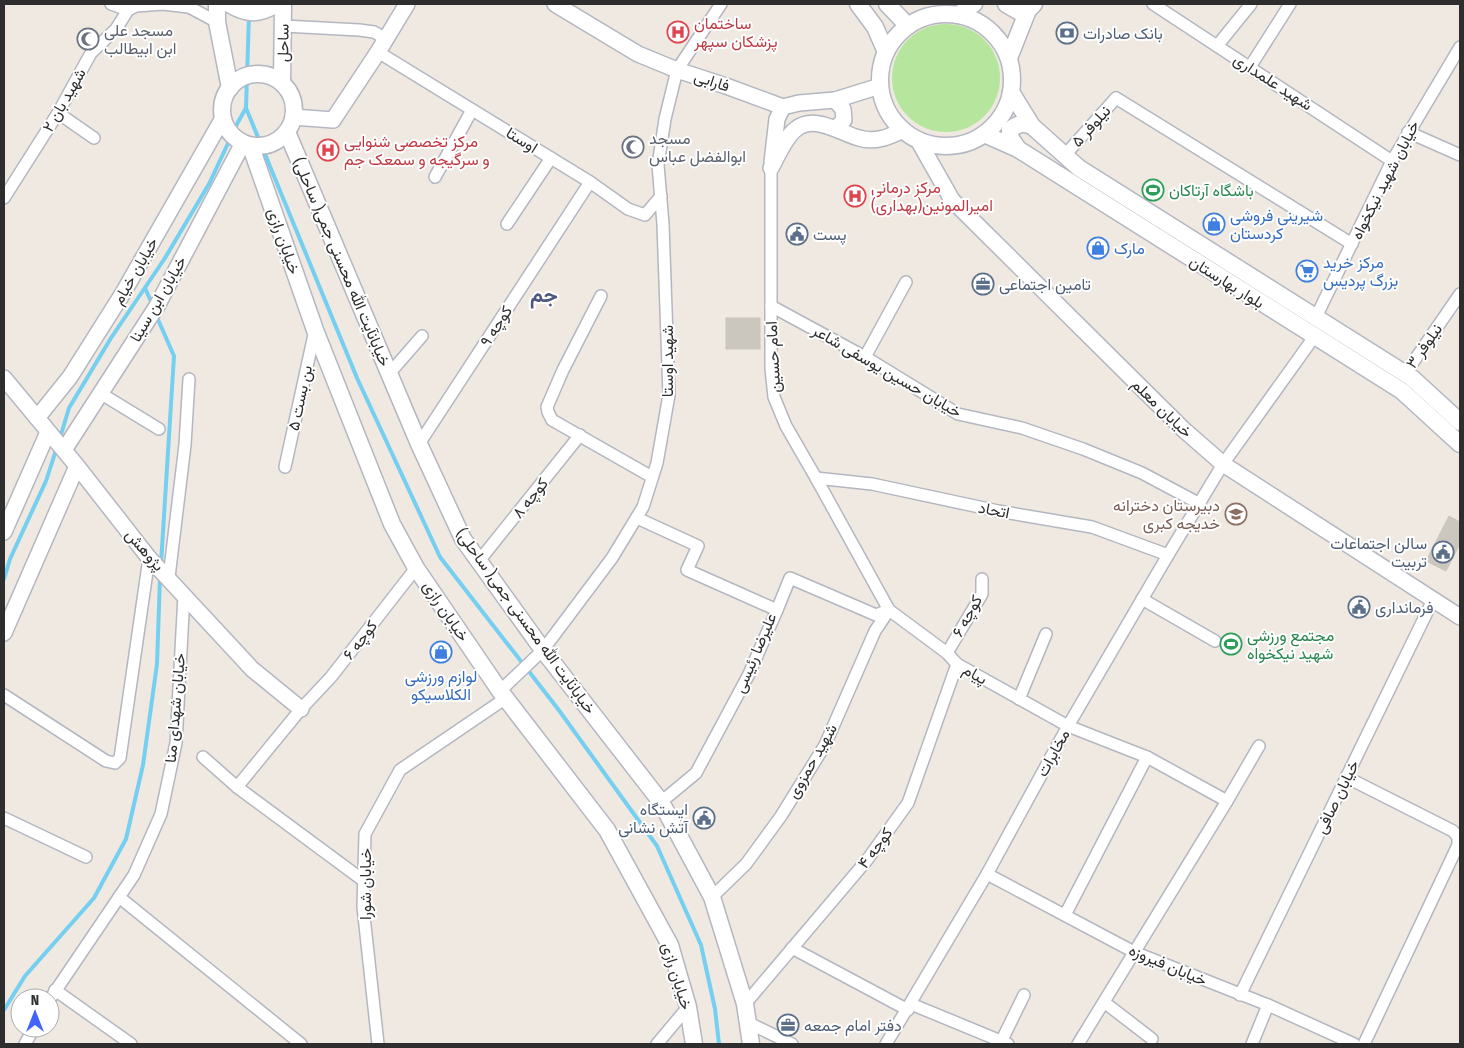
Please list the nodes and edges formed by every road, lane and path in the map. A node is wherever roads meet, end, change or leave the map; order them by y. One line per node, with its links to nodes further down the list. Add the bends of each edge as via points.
1 (111, 4): 17 (street)
2 (217, 4): 19 (main road)
3 (229, 4): 4 (main road, via 244,12 255,13)
4 (277, 4)
5 (283, 4): 20 (main road, ساحل)
6 (407, 4): 22 (street)
7 (555, 4): 28 (street, فارابی, via 638,54)
8 (721, 4): 28 (street)
9 (858, 4): 25 (main road, via 875,27)
10 (887, 4): 21 (main road)
11 (974, 4): 18 (main road)
12 (1006, 4): 16 (main road, via 1018,11)
13 (1153, 4): 23 (street, شهید علمداری)
14 (1251, 4): 23 (street)
15 (1290, 4): 27 (street)
16 (1031, 7): 26 (main road)
17 (128, 10): 19 (street, via 136,6 171,5 189,8); 36 (street, شهید بان ۲, via 116,29 91,53)
18 (958, 15): 21 (main road, via 940,14); 26 (main road, via 989,30)
19 (217, 22): 31 (main road)
20 (284, 26): 22 (street, اوستا, via 374,32); 29 (main road, ساحل)
21 (908, 26): 25 (main road)
22 (382, 45): 35 (street, اوستا); 38 (street, via 333,120)
23 (1217, 46): 27 (street, شهید علمداری)
24 (1460, 47): 42 (street, خیابان شهید نیکخواه)
25 (886, 52): 30 (main road)
26 (1008, 58): 32 (main road)
27 (1250, 67): 51 (street, شهید علمداری)
28 (677, 70): 34 (street, فارابی); 55 (street, شهید اوستا, via 658,165)
29 (282, 83): 31 (main road, via 274,77 250,75); 38 (main road, via 293,101)
30 (880, 86): 33 (street); 41 (main road, via 892,118)
31 (230, 88): 37 (main road, via 223,102)
32 (1012, 92): 39 (main road, بلوار بهارستان); 43 (main road, via 1002,115)
33 (835, 100): 34 (street); 40 (street, via 843,109 844,120)
34 (783, 107): 52 (street, امام حسین, via 777,119)
35 (472, 110): 50 (street, اوستا); 53 (street)
36 (58, 113): 44 (street); 56 (street, شهید بان ۲)
37 (225, 122): 46 (main road, via 230,132); 73 (street, خیابان خیام, via 70,377)
38 (290, 124): 46 (main road, via 276,142 267,146); 68 (main road, خیابانآیت الله محسنی جمی( ساحلی))
39 (1032, 126): 47 (main road, via 1023,123 1010,130 1010,137); 48 (main road, بلوار بهارستان)
40 (836, 128): 41 (street, via 860,139 883,140); 52 (street, via 811,123 796,128)
41 (903, 130): 45 (main road)
42 (1408, 132): 49 (street); 51 (street, خیابان شهید نیکخواه)
43 (984, 134): 45 (main road, via 952,146); 47 (main road, بلوار بهارستان)
44 (94, 138)
45 (918, 140): 81 (street, خیابان معلم, via 952,200 1183,429)
46 (247, 145): 64 (main road, خیابان رازی); 72 (street, خیابان ابن سینا, via 157,306)
47 (1018, 150): 66 (main road, بلوار بهارستان)
48 (1065, 155): 58 (street, نیلوفر ۵, via 1116,98); 63 (main road, بلوار بهارستان, via 1079,168)
49 (1460, 155)
50 (550, 158): 54 (street, اوستا); 57 (street)
51 (1392, 161): 58 (street, خیابان شهید نیکخواه)
52 (771, 168): 62 (street, امام حسین)
53 (435, 177)
54 (590, 182): 55 (street, اوستا, via 628,209 645,215); 78 (street, کوچه ۹)
55 (660, 196): 84 (street, شهید اوستا, via 668,395)
56 (4, 197)
57 (508, 224)
58 (1352, 244): 63 (street, خیابان شهید نیکخواه)
59 (906, 282): 67 (street)
60 (601, 296): 77 (street, via 547,406 552,420)
61 (1459, 299): 69 (street, نیلوفر ۳)
62 (771, 306): 67 (street, خیابان حسین یوسفی شاعر); 85 (street, امام حسین, via 774,397 786,426)
63 (1316, 318): 69 (main road, بلوار بهارستان)
64 (315, 330): 83 (street, بن بست ۵); 92 (main road, خیابان رازی, via 392,524)
65 (422, 336): 68 (street)
66 (1314, 337): 79 (main road, بلوار بهارستان, via 1402,391); 81 (street, مخابرات)
67 (865, 357): 86 (street, خیابان حسین یوسفی شاعر, via 958,414 1022,428 1084,449 1142,473)
68 (389, 374): 78 (main road, خیابانآیت الله محسنی جمی( ساحلی))
69 (1405, 374): 74 (main road, بلوار بهارستان)
70 (4, 378): 73 (street, پژوهش)
71 (189, 379): 93 (street, via 185,445)
72 (100, 393): 75 (street); 80 (street, خیابان ابن سینا)
73 (36, 418): 76 (street, پژوهش)
74 (1460, 422)
75 (159, 429)
76 (48, 432): 80 (street, پژوهش); 88 (street)
77 (580, 435): 84 (street); 91 (street, کوچه ۸)
78 (419, 444): 91 (main road, خیابانآیت الله محسنی جمی( ساحلی), via 463,539)
79 (1460, 444)
80 (64, 450): 82 (street, پژوهش)
81 (1223, 464): 86 (street, مخابرات); 97 (street, خیابان معلم)
82 (77, 466): 90 (street, پژوهش); 101 (street)
83 (285, 467)
84 (652, 477): 87 (street, شهید اوستا)
85 (816, 478): 89 (street, اتحاد, via 872,484 1092,527); 99 (street, امام حسین)
86 (1200, 504): 89 (street, مخابرات)
87 (637, 518): 98 (street, علیرضا رئیسی, via 698,546 687,570); 104 (street, شهید اوستا, via 612,558)
88 (4, 532)
89 (1168, 555): 96 (street, مخابرات)
90 (151, 560): 93 (street, پژوهش); 108 (street, via 120,758 115,763 106,762)
91 (479, 561): 104 (main road, خیابانآیت الله محسنی جمی( ساحلی))
92 (416, 568): 107 (main road, خیابان رازی); 110 (street, کوچه ۶, via 332,677)
93 (168, 577): 95 (street, پژوهش)
94 (982, 579): 105 (street, کوچه ۶, via 982,594)
95 (184, 595): 110 (street, پژوهش, via 252,669); 123 (street, خیابان شهدای منا, via 176,743 161,814 134,875)
96 (1142, 599): 103 (street); 111 (street, مخابرات)
97 (1433, 600): 100 (street, خیابان معلم); 115 (street, خیابان صافی)
98 (777, 610): 99 (street, via 790,578 876,615); 118 (street, علیرضا رئیسی, via 749,674 696,772)
99 (889, 610): 105 (street, پیام); 124 (street, شهید حمزوی, via 875,631 825,745 781,816 746,864)
100 (1460, 617)
101 (4, 633)
102 (1046, 634): 109 (street)
103 (1215, 641)
104 (543, 650): 107 (street, خیابان شورا); 118 (main road, خیابانآیت الله محسنی جمی( ساحلی))
105 (947, 652): 106 (street, پیام)
106 (957, 664): 109 (street, پیام); 126 (street, کوچه ۴, via 908,803 867,860)
107 (503, 694): 122 (street, خیابان شورا, via 400,770 365,834); 135 (main road, خیابان رازی, via 606,830 670,945)
108 (4, 695)
109 (1019, 699): 111 (street, پیام)
110 (301, 709): 116 (street, کوچه ۶)
111 (1068, 726): 114 (street, پیام); 121 (street, مخابرات)
112 (1259, 746): 117 (street)
113 (203, 757): 116 (street)
114 (1147, 757): 117 (street, پیام); 125 (street)
115 (1346, 778): 130 (street, خیابان صافی); 151 (street, via 1453,831 1458,837 1458,845)
116 (237, 787): 122 (street)
117 (1227, 801): 127 (street)
118 (661, 802): 124 (main road, خیابانآیت الله محسنی جمی( ساحلی))
119 (4, 818): 120 (street)
120 (86, 858)
121 (987, 874): 125 (street, خیابان فیروزه); 136 (street, مخابرات)
122 (364, 882): 142 (street, خیابان شورا, via 363,907)
123 (119, 897): 128 (street, خیابان شهدای منا); 141 (street)
124 (712, 897): 133 (main road, خیابانآیت الله محسنی جمی( ساحلی))
125 (1065, 915): 127 (street, خیابان فیروزه)
126 (792, 948): 133 (street, کوچه ۴); 136 (street)
127 (1134, 952): 130 (street, خیابان فیروزه); 132 (street)
128 (57, 988)
129 (1024, 994): 139 (street)
130 (1240, 994): 134 (street, خیابان فیروزه)
131 (60, 998): 140 (street)
132 (1104, 1002): 138 (street); 148 (street)
133 (745, 1004): 137 (main road, خیابانآیت الله محسنی جمی( ساحلی))
134 (1268, 1005): 149 (street); 150 (street, خیابان فیروزه)
135 (688, 1007): 143 (street); 144 (main road, خیابان رازی)
136 (910, 1007): 139 (street); 147 (street, مخابرات)
137 (749, 1023): 145 (main road, خیابانآیت الله محسنی جمی( ساحلی)); 146 (street)
138 (1152, 1039)
139 (1004, 1043)
140 (132, 1044)
141 (301, 1044)
142 (378, 1044)
143 (657, 1044)
144 (694, 1044)
145 (751, 1044)
146 (792, 1044)
147 (886, 1044)
148 (1078, 1044)
149 (1252, 1044)
150 (1354, 1044)
151 (1364, 1044)

